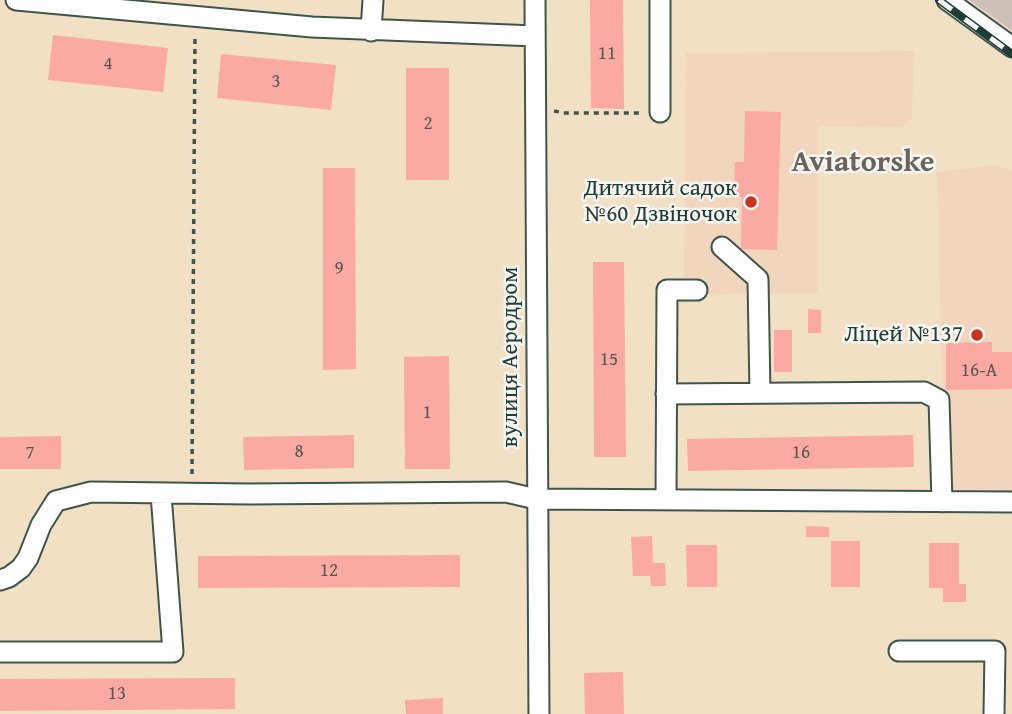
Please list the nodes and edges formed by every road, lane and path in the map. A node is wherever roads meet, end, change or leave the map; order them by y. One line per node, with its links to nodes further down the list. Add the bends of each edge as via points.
1 (16, 0): 6 (street)
2 (373, 0): 7 (street)
3 (535, 0): 8 (street, вулиця Аеродром)
4 (660, 0): 11 (street)
5 (947, 0): 9 (street)
6 (195, 17): 7 (street); 17 (path)
7 (371, 31): 8 (street)
8 (535, 36): 10 (street, вулиця Аеродром)
9 (1012, 47)
10 (535, 107): 11 (path, via 565,113); 18 (street, вулиця Аеродром)
11 (660, 112)
12 (722, 247): 14 (street, via 758,279)
13 (697, 290): 15 (street, via 667,290)
14 (760, 393): 15 (street); 20 (street, via 924,392 939,400)
15 (666, 394): 19 (street)
16 (161, 494): 17 (street); 22 (street, via 91,492 56,501 21,568); 24 (street, via 173,652)
17 (192, 494): 18 (street, via 506,492)
18 (536, 499): 19 (street); 25 (street, вулиця Аеродром)
19 (666, 500): 20 (street)
20 (942, 502): 21 (street)
21 (1012, 502)
22 (0, 580)
23 (899, 651): 26 (street, via 995,651)
24 (0, 652)
25 (539, 714)
26 (994, 714)

